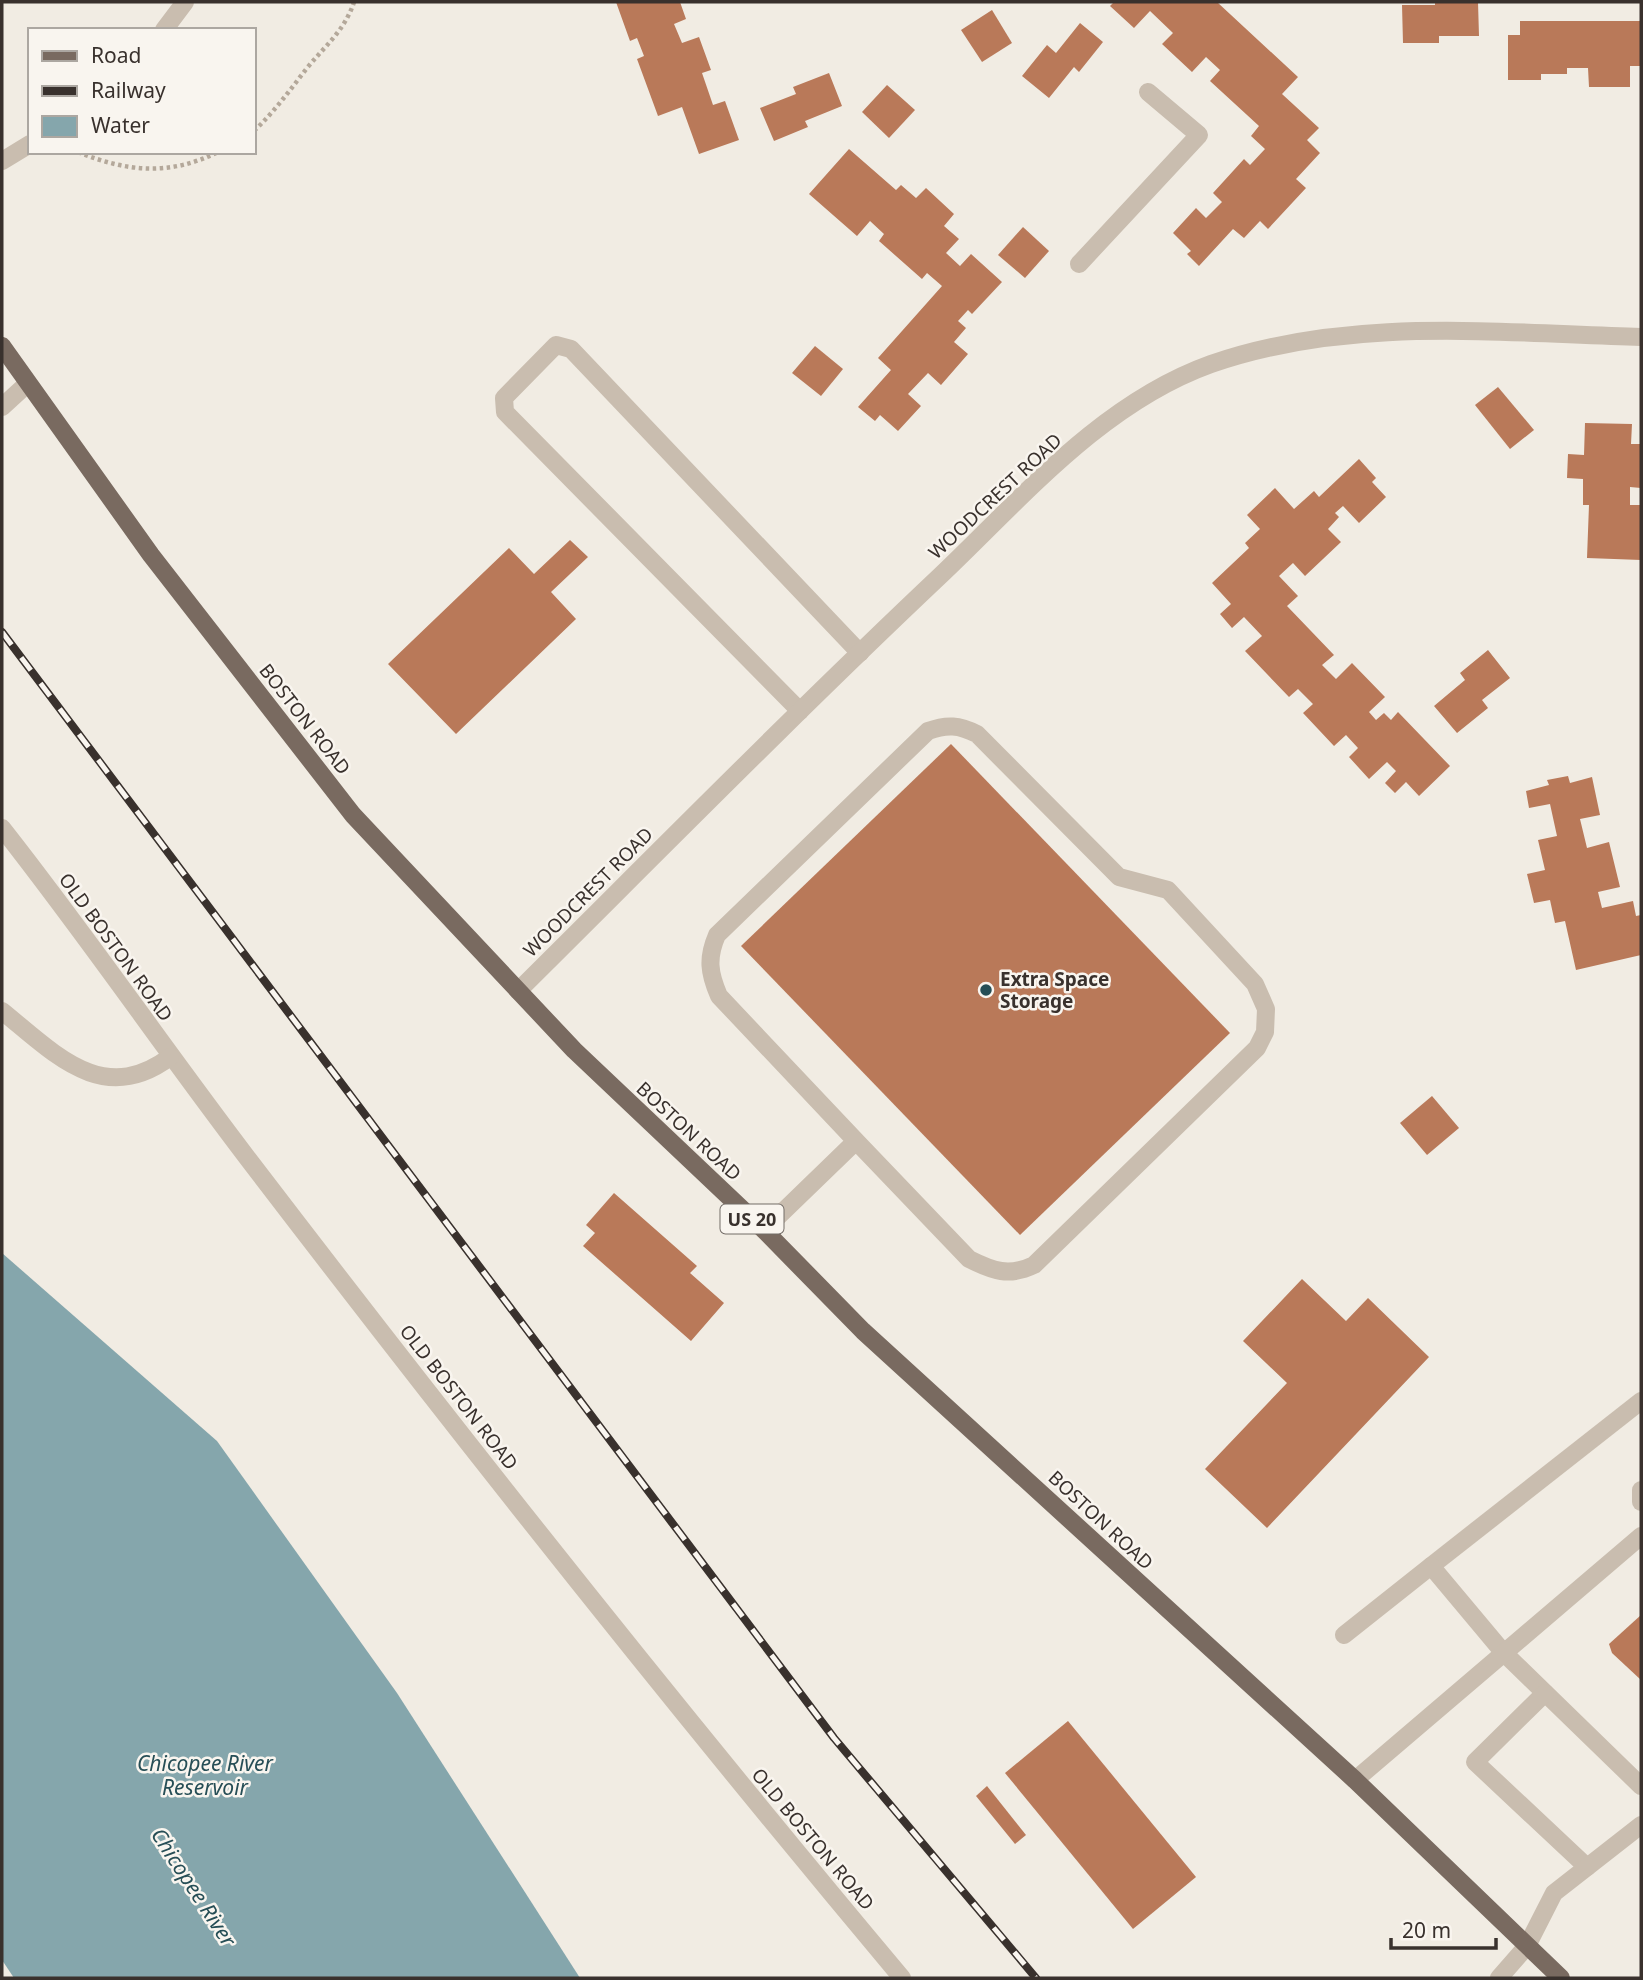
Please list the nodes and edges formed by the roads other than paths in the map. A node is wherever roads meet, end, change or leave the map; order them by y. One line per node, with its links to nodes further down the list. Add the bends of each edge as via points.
1 (185, 2): 2 (street)
2 (166, 28)
3 (1148, 92): 6 (street, via 1199,135)
4 (28, 145): 5 (street)
5 (2, 161)
6 (1079, 264)
7 (1641, 337): 11 (street, WOODCREST ROAD, via 1390,330 1277,346 1210,365 1143,396 1107,421)
8 (2, 346): 9 (main road, BOSTON ROAD / US 20)
9 (26, 384): 10 (street); 14 (main road, BOSTON ROAD / US 20, via 151,555 353,815)
10 (2, 407)
11 (860, 653): 12 (street, WOODCREST ROAD); 12 (street, via 571,349 556,345 504,398 505,412)
12 (800, 711): 14 (street, WOODCREST ROAD)
13 (2, 828): 16 (street, OLD BOSTON ROAD)
14 (518, 991): 18 (main road, BOSTON ROAD / US 20)
15 (2, 1011): 16 (street, via 66,1062 115,1080 152,1071)
16 (170, 1057): 32 (street, OLD BOSTON ROAD, via 657,1684)
17 (856, 1141): 17 (street, via 719,996 709,975 709,954 717,935 928,731 943,725 977,734 1119,877 1168,890 1255,984 1266,1009 1265,1032 1257,1048 1034,1265 1016,1273 992,1271 969,1259); 18 (street)
18 (764, 1230): 27 (main road, BOSTON ROAD / US 20, via 863,1331)
19 (1641, 1401): 23 (street)
20 (1641, 1490): 21 (street)
21 (1641, 1502)
22 (1641, 1536): 25 (street)
23 (1432, 1566): 24 (street); 25 (street)
24 (1344, 1635)
25 (1503, 1652): 26 (street); 27 (street)
26 (1545, 1693): 28 (street); 30 (street, via 1475,1762)
27 (1355, 1780): 31 (main road, BOSTON ROAD / US 20)
28 (1641, 1786)
29 (1641, 1825): 30 (street)
30 (1587, 1867): 31 (street, via 1554,1893)
31 (1527, 1946): 33 (street); 34 (main road, BOSTON ROAD / US 20)
32 (902, 1978)
33 (1499, 1978)
34 (1561, 1978)

